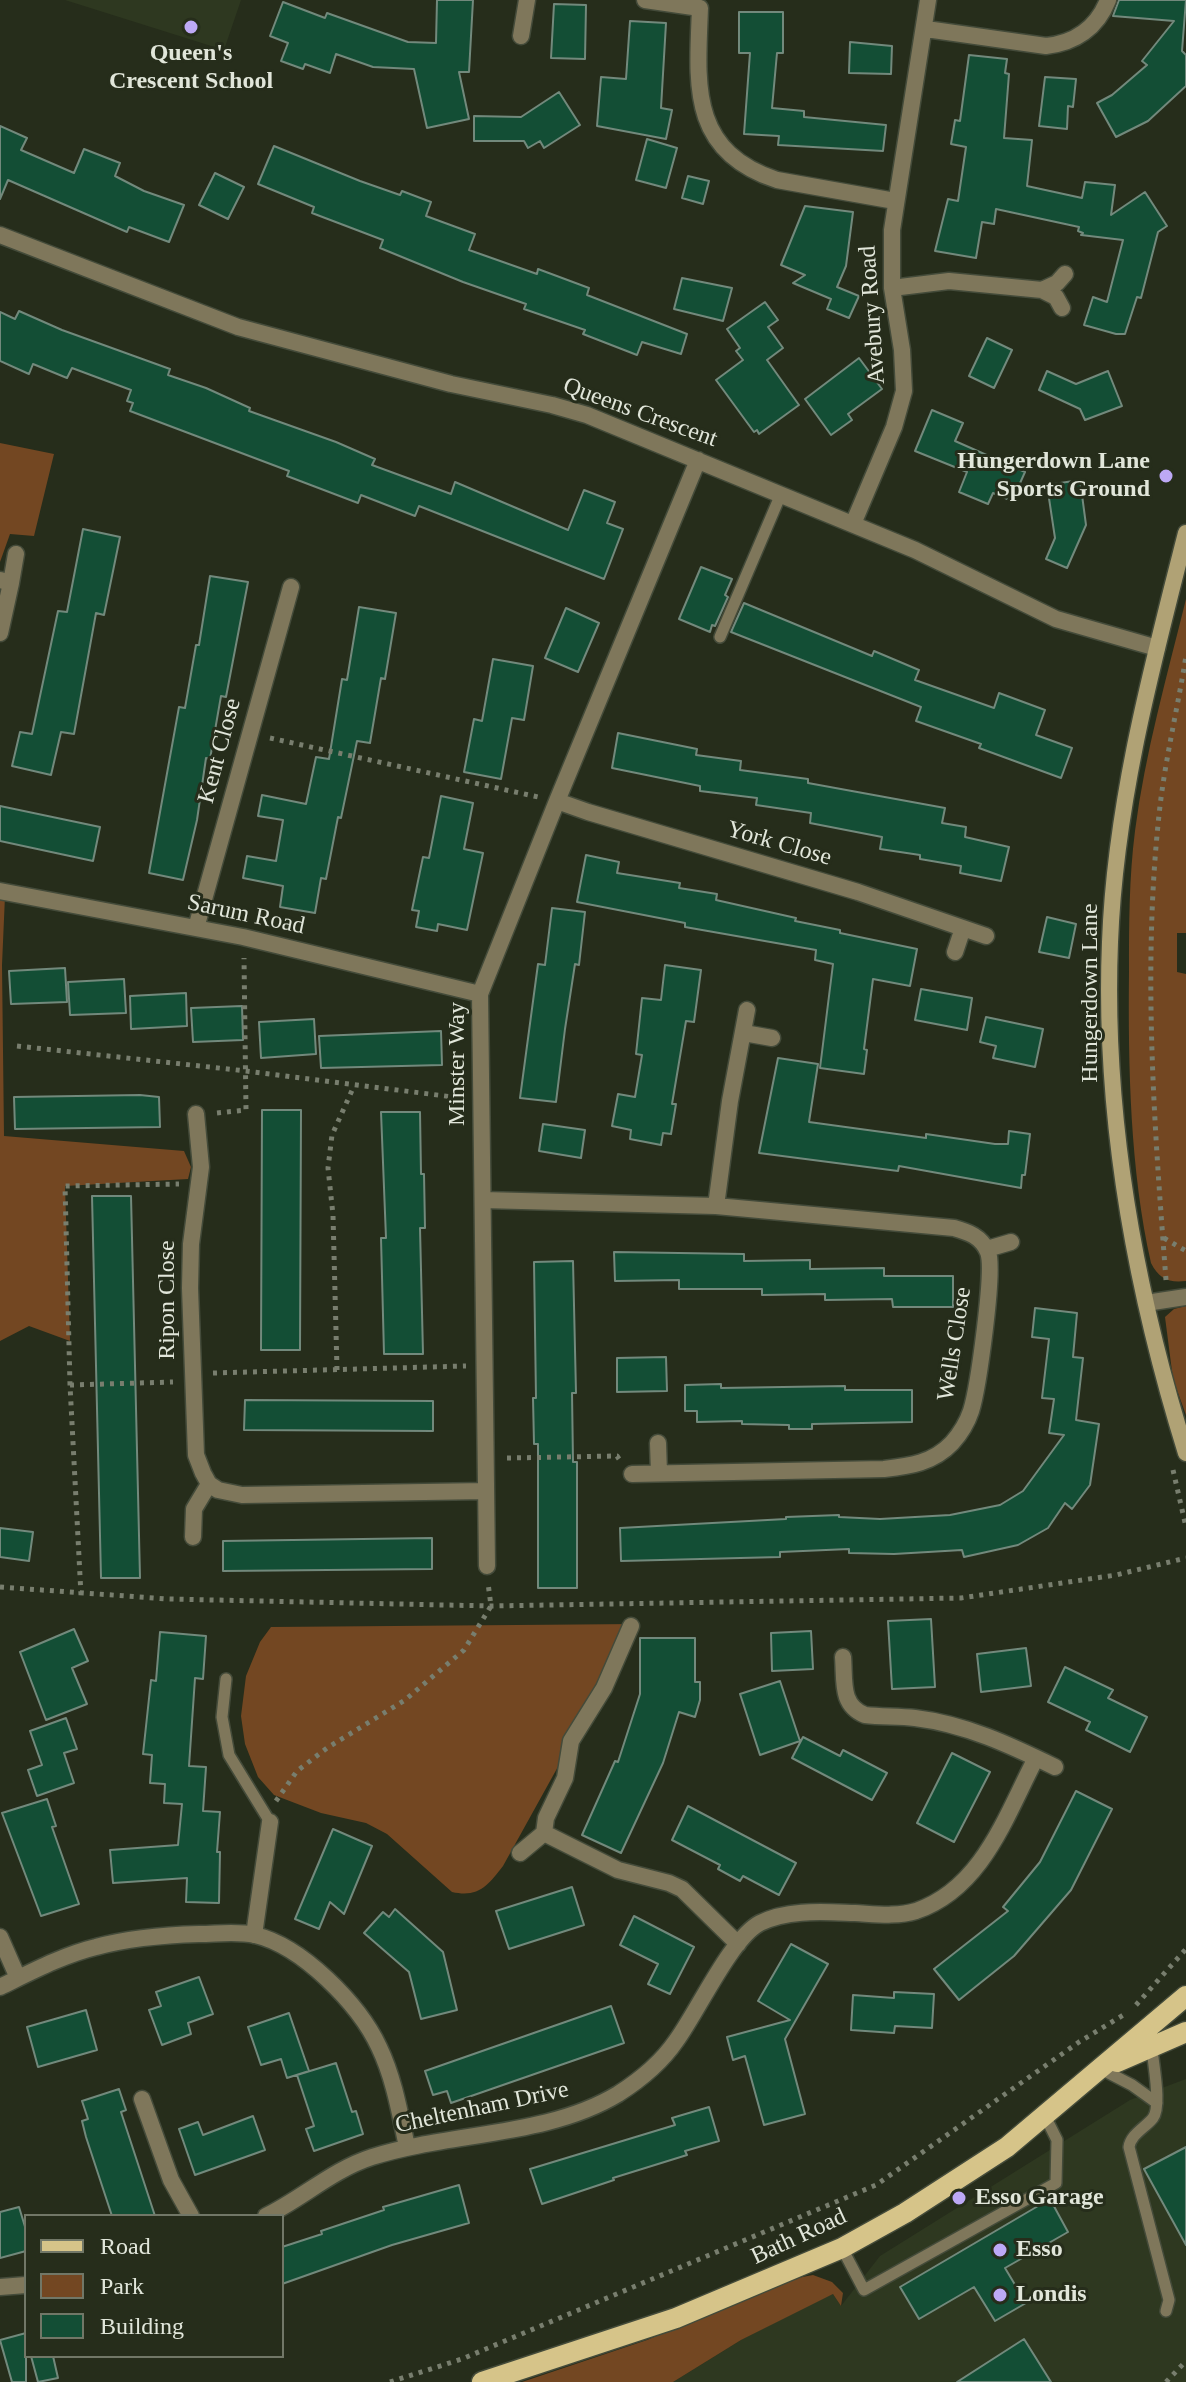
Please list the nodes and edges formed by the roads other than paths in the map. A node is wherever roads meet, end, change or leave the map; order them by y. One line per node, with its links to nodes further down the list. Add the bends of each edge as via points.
1 (527, 0): 7 (street)
2 (645, 0): 5 (street)
3 (928, 0): 6 (street, Avebury Road)
4 (1108, 0): 6 (street, via 1091,28 1060,44)
5 (700, 4): 8 (street, via 700,97 709,128 727,153 777,180)
6 (926, 29): 8 (street, Avebury Road)
7 (521, 36)
8 (895, 201): 11 (street, Avebury Road)
9 (0, 235): 14 (street, Queens Crescent, via 238,327 587,415)
10 (1065, 274): 12 (street)
11 (892, 288): 12 (street, via 949,281); 16 (street, Avebury Road, via 904,391)
12 (1042, 290): 13 (street, via 1056,297)
13 (1062, 308)
14 (698, 460): 15 (street, Queens Crescent); 24 (street, Minster Way)
15 (781, 494): 16 (street, Queens Crescent); 22 (lane)
16 (853, 524): 23 (street, Queens Crescent, via 1056,619)
17 (1186, 533): 23 (main road, Hungerdown Lane)
18 (16, 554): 19 (street)
19 (5, 582): 21 (street)
20 (291, 587): 26 (street, Kent Close)
21 (0, 633)
22 (720, 637)
23 (1157, 648): 40 (main road, Hungerdown Lane, via 1125,804 1110,941 1119,1160)
24 (557, 801): 27 (street, York Close); 30 (street, Minster Way)
25 (0, 891): 26 (street, Sarum Road)
26 (196, 928): 30 (street, Sarum Road)
27 (963, 928): 28 (street, York Close); 29 (street)
28 (986, 936)
29 (955, 952)
30 (480, 994): 35 (street, Minster Way)
31 (747, 1010): 32 (street)
32 (744, 1033): 33 (street); 36 (street)
33 (772, 1038)
34 (196, 1114): 45 (street, Ripon Close, via 200,1150 191,1244 192,1378 196,1455)
35 (483, 1200): 36 (street); 46 (street, Minster Way)
36 (716, 1206): 38 (street, via 954,1228 975,1235)
37 (1011, 1242): 38 (street)
38 (987, 1249): 43 (street, Wells Close, via 990,1275 971,1409 959,1434 940,1453 913,1466 884,1469)
39 (1186, 1297): 40 (street)
40 (1146, 1303): 42 (main road, Hungerdown Lane)
41 (658, 1443): 43 (street)
42 (1186, 1453)
43 (659, 1473): 44 (street, Wells Close)
44 (632, 1474)
45 (209, 1484): 46 (street, via 242,1495); 47 (street, via 194,1509)
46 (485, 1491): 48 (street, Minster Way)
47 (193, 1537)
48 (487, 1566)
49 (631, 1626): 55 (street, via 604,1688 571,1741 565,1778)
50 (843, 1657): 52 (street, via 851,1709 949,1725)
51 (226, 1679): 54 (lane, via 222,1717 229,1755)
52 (1036, 1758): 53 (street); 59 (street, Cheltenham Drive, via 982,1861 937,1900 894,1915 778,1916 757,1924)
53 (1055, 1767)
54 (270, 1822): 57 (street)
55 (544, 1833): 56 (street); 59 (street, via 618,1870 682,1889)
56 (520, 1853)
57 (254, 1935): 60 (street, via 124,1941 66,1956); 69 (street, via 299,1958 356,2010 384,2060)
58 (0, 1937): 60 (street)
59 (738, 1944): 69 (street, Cheltenham Drive, via 676,2041 646,2074 619,2093 562,2117)
60 (18, 1978): 61 (street)
61 (0, 1987)
62 (1186, 1996): 65 (main road, Bath Road)
63 (1186, 2032): 64 (main road, Bath Road)
64 (1152, 2048): 65 (main road, Bath Road); 67 (lane)
65 (1101, 2069): 67 (lane); 68 (main road, Bath Road)
66 (142, 2099): 70 (street, via 171,2180)
67 (1157, 2103): 75 (lane, via 1155,2116 1129,2147 1169,2300)
68 (1045, 2116): 72 (main road, Bath Road, via 964,2177); 72 (lane, via 1057,2140 1056,2183 864,2290)
69 (407, 2147): 71 (street, Cheltenham Drive, via 334,2173)
70 (190, 2214)
71 (269, 2214)
72 (842, 2248): 76 (main road, Bath Road, via 676,2318)
73 (24, 2285): 74 (street)
74 (0, 2287)
75 (1166, 2311)
76 (482, 2382)

